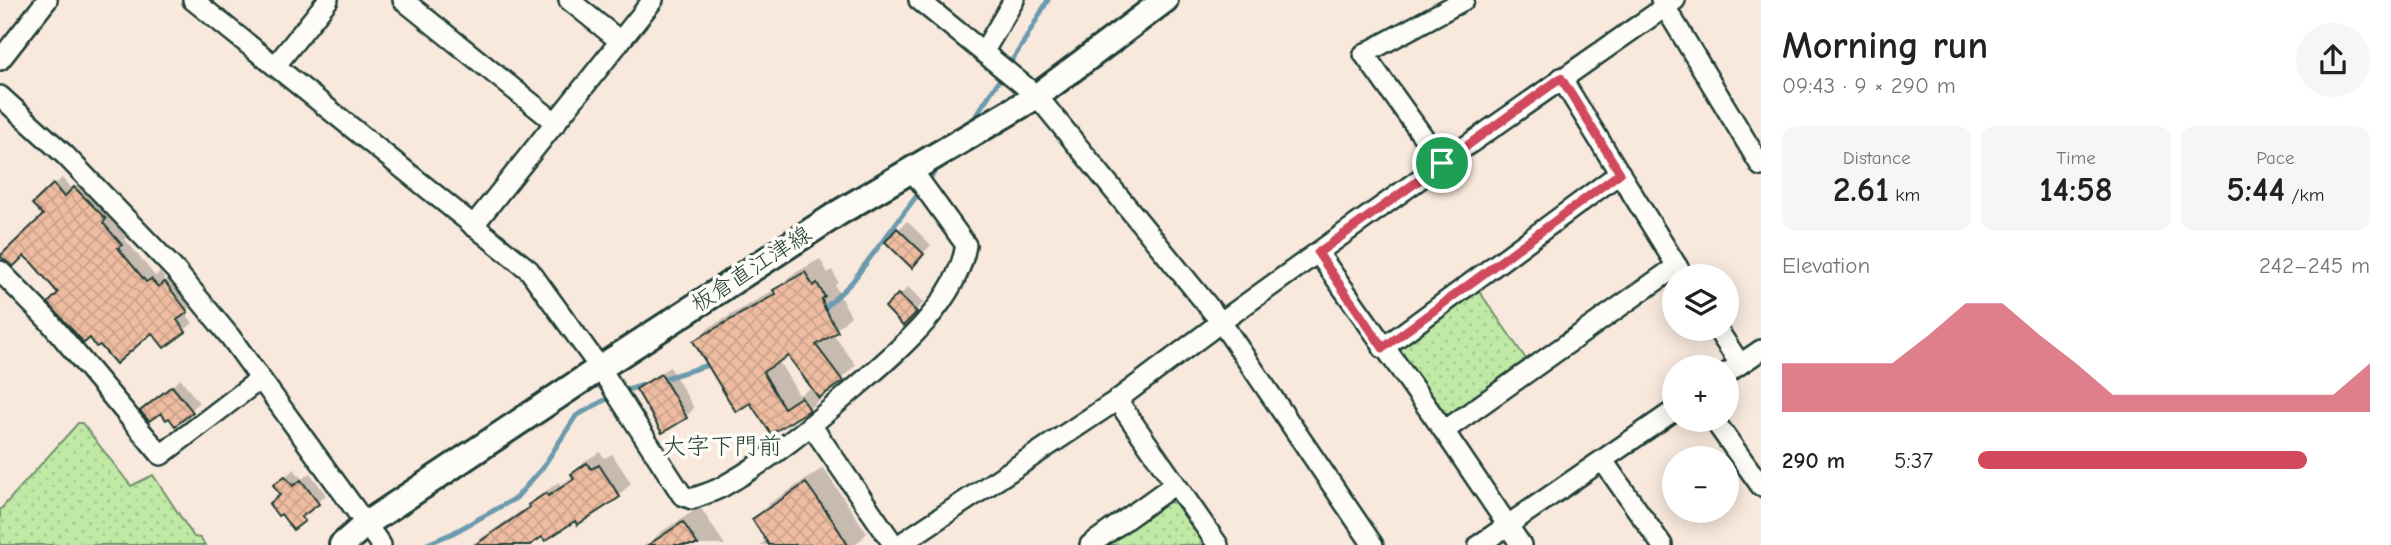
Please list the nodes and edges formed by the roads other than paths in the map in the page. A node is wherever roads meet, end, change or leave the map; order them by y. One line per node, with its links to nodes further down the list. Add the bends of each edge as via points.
1 (47, 0): 14 (street)
2 (193, 0): 15 (street)
3 (328, 0): 15 (street)
4 (403, 0): 19 (street)
5 (569, 0): 12 (street)
6 (653, 0): 12 (street)
7 (919, 0): 13 (street)
8 (1014, 0): 13 (street)
9 (1165, 0): 18 (main road, 板倉直江津線)
10 (1464, 0): 20 (street, via 1364,54)
11 (1667, 2): 16 (street); 21 (street)
12 (621, 41): 19 (street)
13 (984, 51): 18 (street)
14 (0, 60)
15 (276, 65): 24 (street)
16 (1561, 78): 20 (street); 23 (street)
17 (0, 96): 34 (street, via 65,155 177,272)
18 (1037, 96): 22 (main road, 板倉直江津線); 29 (street)
19 (556, 123): 24 (street)
20 (1442, 163): 25 (street)
21 (1761, 166)
22 (912, 170): 33 (main road, 板倉直江津線); 37 (street, via 965,245 963,262 942,300 903,347)
23 (1620, 173): 26 (street); 30 (street)
24 (473, 226): 33 (street, via 529,270)
25 (1318, 253): 29 (street); 30 (street)
26 (1676, 264)
27 (0, 271): 34 (street, via 48,320 161,455)
28 (1662, 283): 38 (street)
29 (1221, 322): 35 (street); 50 (street)
30 (1383, 348): 38 (street)
31 (1761, 350): 32 (street)
32 (1739, 365)
33 (600, 368): 37 (street, via 682,495 692,499 762,463); 43 (main road, 板倉直江津線)
34 (260, 379): 43 (street)
35 (1117, 400): 41 (street); 47 (street)
36 (1662, 419): 40 (street)
37 (811, 425): 47 (street)
38 (1444, 431): 44 (street)
39 (1723, 432): 42 (street)
40 (1602, 461): 44 (street); 53 (street)
41 (1175, 484): 48 (street); 49 (street)
42 (1761, 486)
43 (366, 524): 45 (main road, 板倉直江津線); 46 (street)
44 (1507, 525): 51 (street); 52 (street)
45 (342, 545)
46 (381, 545)
47 (897, 545)
48 (1090, 545)
49 (1218, 545)
50 (1373, 545)
51 (1479, 545)
52 (1521, 545)
53 (1662, 545)

